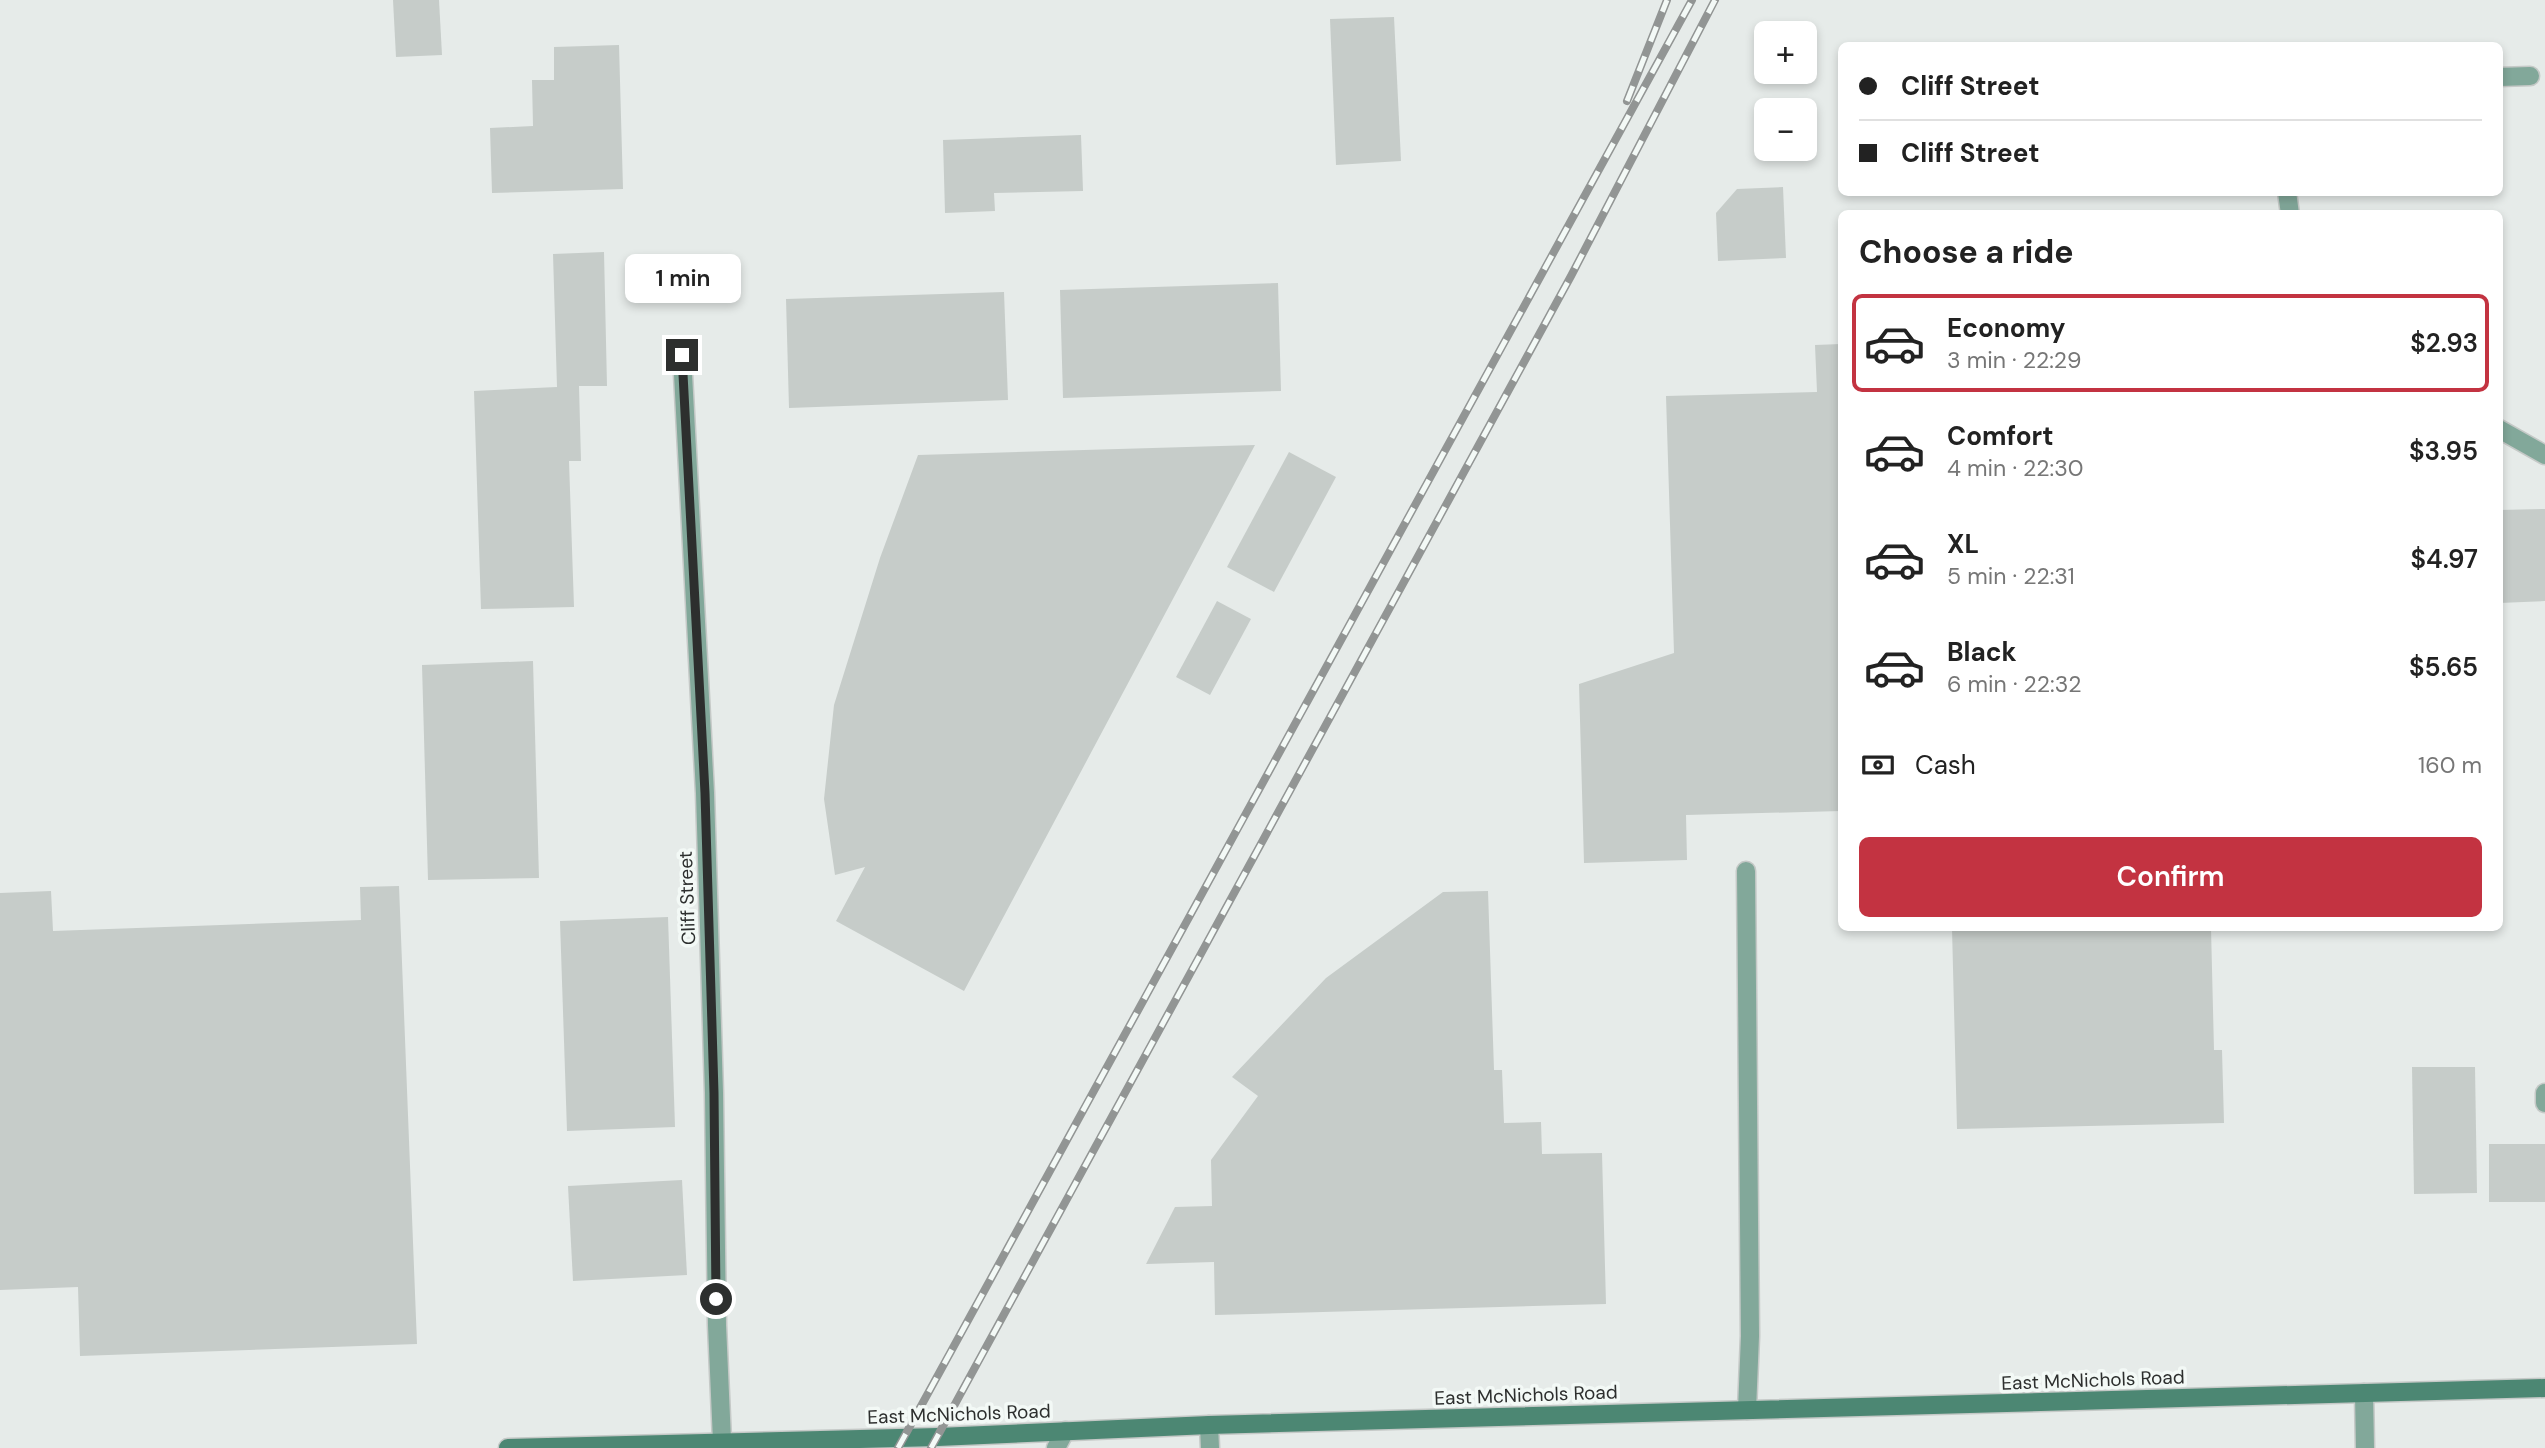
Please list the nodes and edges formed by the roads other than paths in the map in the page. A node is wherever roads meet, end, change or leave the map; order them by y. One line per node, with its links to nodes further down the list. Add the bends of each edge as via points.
1 (2530, 76): 2 (street)
2 (2503, 78)
3 (682, 355): 14 (street, Cliff Street, via 705,793)
4 (2503, 431): 5 (street)
5 (2545, 454)
6 (1746, 871): 11 (street)
7 (2545, 1093): 8 (street)
8 (2545, 1103)
9 (2545, 1388): 10 (main road, East McNichols Road)
10 (2364, 1393): 11 (main road, East McNichols Road); 18 (street)
11 (1747, 1410): 12 (main road, East McNichols Road)
12 (1209, 1425): 13 (main road, East McNichols Road); 17 (street)
13 (1065, 1431): 14 (main road, East McNichols Road); 16 (street)
14 (722, 1441): 15 (main road, East McNichols Road)
15 (508, 1448)
16 (1056, 1448)
17 (1210, 1448)
18 (2365, 1448)

